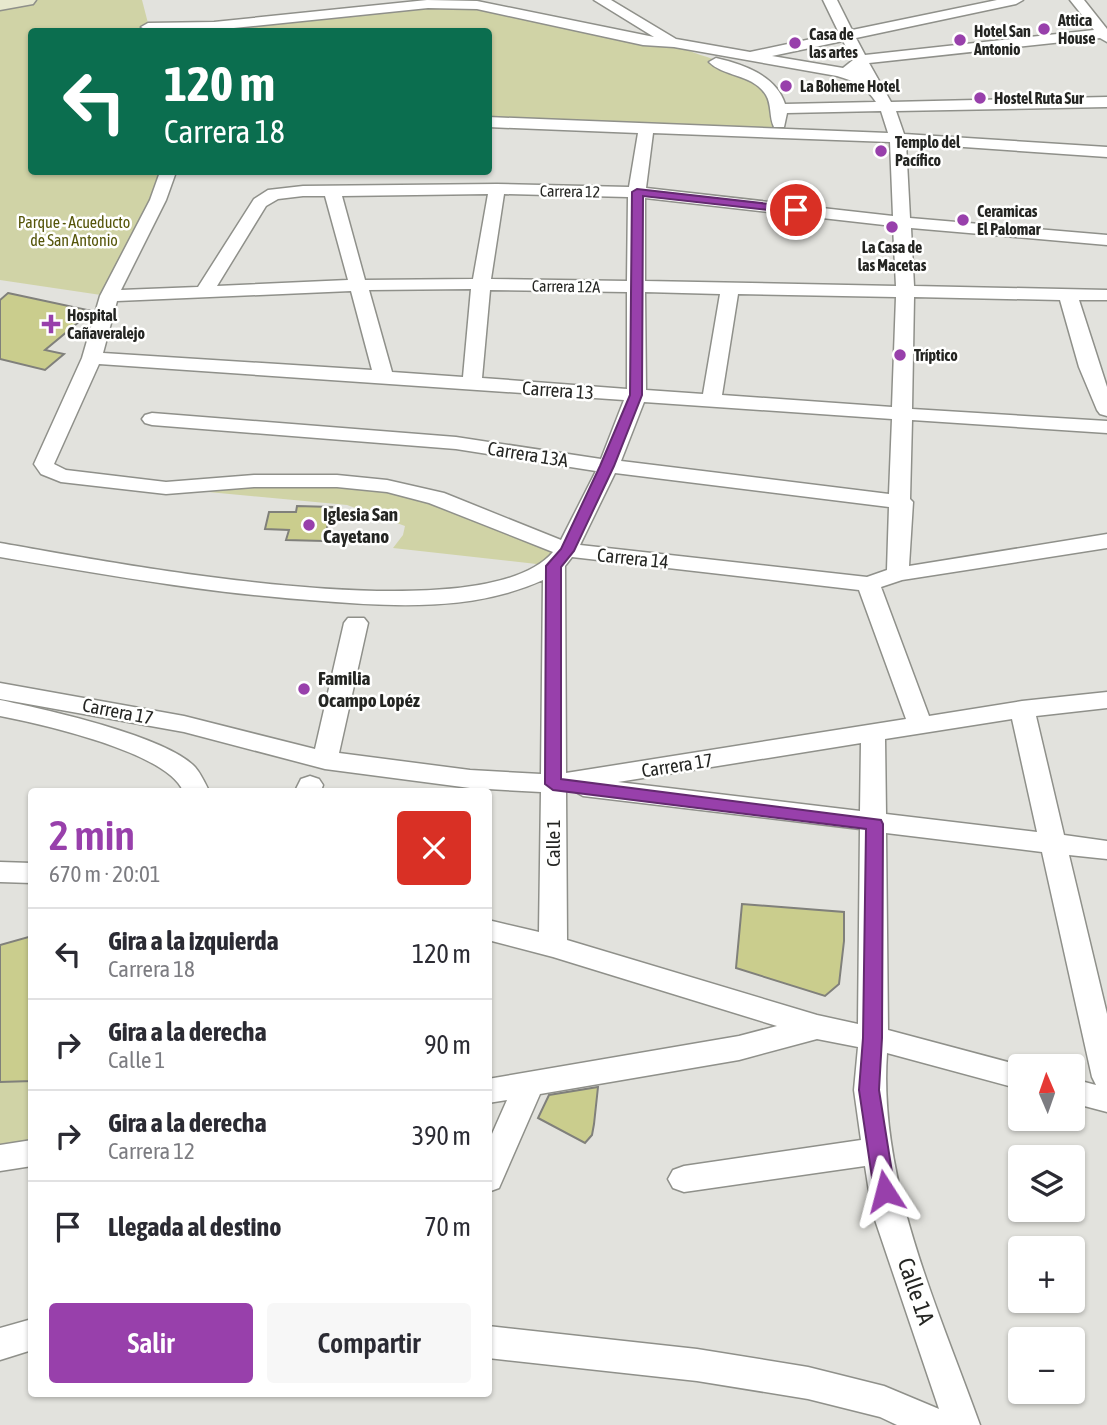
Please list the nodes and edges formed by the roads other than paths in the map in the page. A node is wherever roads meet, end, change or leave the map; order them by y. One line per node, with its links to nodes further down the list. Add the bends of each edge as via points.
1 (26, 0): 7 (main road)
2 (601, 0): 12 (street)
3 (831, 0): 10 (street)
4 (1016, 0): 10 (street)
5 (1077, 0): 11 (street)
6 (475, 2): 8 (street); 12 (street, via 643,41)
7 (0, 4)
8 (367, 6): 9 (street, via 214,26)
9 (148, 27)
10 (846, 35): 13 (street, via 759,52); 14 (street)
11 (1106, 35): 14 (street)
12 (674, 43): 13 (street); 19 (street, via 760,81 776,95)
13 (751, 58): 15 (street)
14 (860, 60): 15 (street, via 850,68); 16 (street)
15 (825, 69): 16 (street, via 859,78)
16 (874, 88): 18 (street)
17 (1107, 102): 18 (street)
18 (887, 107): 19 (street); 23 (street)
19 (780, 109): 22 (street)
20 (492, 122): 21 (street)
21 (646, 129): 22 (street); 30 (street, Calle 1)
22 (778, 133): 23 (street)
23 (898, 138): 24 (street); 31 (street)
24 (1107, 152)
25 (167, 175): 41 (street)
26 (303, 175): 28 (street)
27 (497, 189): 29 (street, Carrera 12); 30 (street, Carrera 12); 33 (street)
28 (303, 191): 29 (street, Carrera 12); 38 (street, Carrera 12, via 266,198)
29 (332, 191): 34 (street)
30 (637, 192): 31 (street, Carrera 12); 35 (street, Calle 1)
31 (902, 222): 32 (street, Carrera 12); 37 (street)
32 (1107, 240)
33 (481, 284): 34 (street, Carrera 12A); 35 (street, Carrera 12A); 44 (street)
34 (360, 285): 38 (street, Carrera 12A); 43 (street)
35 (636, 288): 36 (street, Carrera 12A); 45 (street, Calle 1)
36 (730, 289): 37 (street, Carrera 12A); 46 (street)
37 (905, 292): 39 (street, Carrera 12A); 48 (street)
38 (203, 293): 41 (street, Carrera 12A)
39 (1068, 295): 40 (street, Carrera 12A); 47 (street)
40 (1107, 295)
41 (109, 296): 42 (street)
42 (92, 358): 43 (street, Carrera 13); 55 (street, Carrera 14, via 44,464 48,470 166,488 254,481 387,486 447,502)
43 (383, 375): 44 (street, Carrera 13)
44 (472, 384): 45 (street, Carrera 13)
45 (636, 395): 46 (street, Carrera 13); 51 (street, Calle 1)
46 (712, 400): 48 (street, Carrera 13)
47 (1107, 410)
48 (903, 415): 50 (street, Carrera 13); 52 (street)
49 (152, 419): 51 (street, Carrera 13A, via 416,439)
50 (1107, 427)
51 (607, 466): 52 (street, Carrera 13A); 55 (street, Calle 1)
52 (902, 502): 56 (street)
53 (1107, 541): 56 (street, Carrera 14)
54 (0, 550): 55 (street, via 259,589 362,598 451,598 506,590 540,576)
55 (560, 558): 57 (street, Carrera 14); 66 (street, Calle 1)
56 (898, 574): 57 (street, Carrera 14)
57 (868, 584): 63 (street)
58 (356, 623): 65 (street)
59 (0, 691): 65 (street, Carrera 17, via 184,724)
60 (1107, 699): 62 (street, Carrera 17)
61 (0, 708): 67 (street, via 61,722 162,758 184,770)
62 (1022, 709): 63 (street, Carrera 17); 69 (street)
63 (920, 724): 64 (street, Carrera 17)
64 (873, 735): 66 (street, Carrera 17); 68 (street, Calle 1A)
65 (325, 760): 66 (street, Carrera 17, via 470,779)
66 (553, 784): 68 (street); 74 (street, Calle 1)
67 (194, 788)
68 (875, 824): 69 (street); 76 (street, Calle 1A)
69 (1052, 844): 70 (street); 78 (street)
70 (1107, 850)
71 (0, 872): 72 (street)
72 (28, 873)
73 (492, 931): 74 (street)
74 (553, 946): 75 (street)
75 (817, 1027): 76 (street); 79 (street, via 739,1048)
76 (873, 1038): 77 (street); 83 (street, Calle 1A, via 869,1090)
77 (1008, 1074)
78 (1107, 1077)
79 (529, 1086): 80 (street); 86 (street)
80 (492, 1091)
81 (1085, 1094): 82 (street)
82 (1107, 1100)
83 (878, 1151): 87 (street); 92 (street, Calle 1A, via 888,1211)
84 (28, 1154): 85 (street)
85 (0, 1158)
86 (492, 1170)
87 (684, 1179)
88 (28, 1335): 90 (street)
89 (492, 1342): 91 (street, via 697,1365 808,1383 884,1402)
90 (0, 1344)
91 (936, 1425)
92 (962, 1425)

